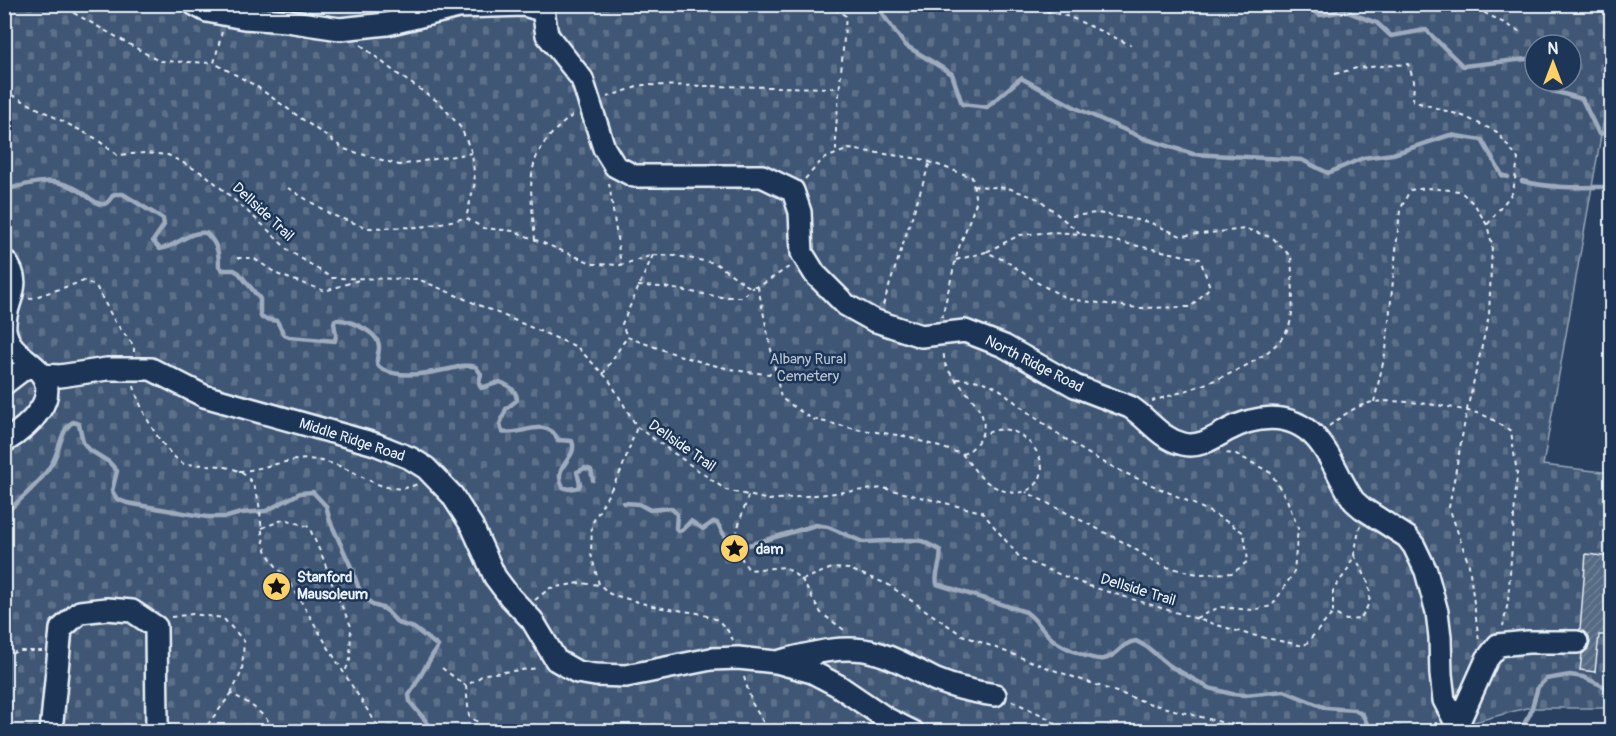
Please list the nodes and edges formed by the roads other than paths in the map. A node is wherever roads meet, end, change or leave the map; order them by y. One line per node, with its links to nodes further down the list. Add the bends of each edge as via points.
1 (195, 4): 2 (lane, via 207,12 340,29 387,24 458,7)
2 (542, 7): 10 (lane, North Ridge Road, via 547,35 582,79 604,148 615,166 634,176 762,176 794,191 800,212 802,253 815,274 846,305 921,336 965,330 1004,346 1075,386 1130,408 1157,432 1185,445 1199,444 1243,422 1269,417 1301,426 1315,437 1347,491 1362,508 1407,537 1414,546 1433,590 1444,700)
3 (4, 260): 4 (lane, via 14,275 6,333 14,348)
4 (36, 369): 5 (lane); 6 (lane, via 47,385 43,404 30,423); 8 (lane, Middle Ridge Road, via 60,376 151,369 204,396 387,449 420,464 463,510 495,577 532,621 556,660 577,672 637,674 711,659)
5 (4, 384)
6 (4, 442)
7 (1577, 642): 10 (lane, via 1498,645 1487,659)
8 (776, 662): 9 (lane, via 822,652 869,651 951,686); 13 (lane, via 812,672)
9 (995, 695)
10 (1456, 725)
11 (51, 732): 12 (lane, via 61,629 80,612 107,609 132,611 156,627)
12 (155, 732)
13 (913, 732)

